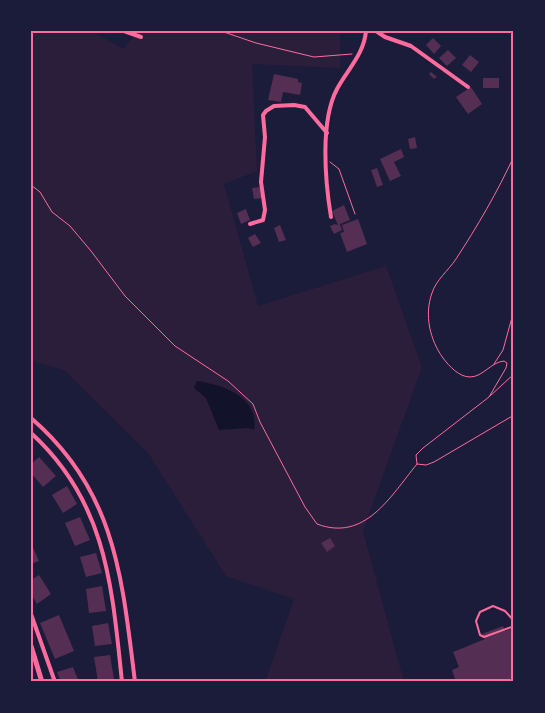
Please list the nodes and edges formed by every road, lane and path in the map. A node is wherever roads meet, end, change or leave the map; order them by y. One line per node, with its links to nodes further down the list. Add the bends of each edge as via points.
1 (124, 31): 5 (street)
2 (221, 31): 6 (path, via 314,57)
3 (366, 31): 6 (street)
4 (376, 31): 7 (street, via 411,46)
5 (141, 37)
6 (360, 53): 8 (street, via 337,89)
7 (468, 87)
8 (327, 133): 10 (street); 14 (street, via 304,107 274,106 266,111 263,115 266,137 262,182 265,210 263,220)
9 (514, 156): 16 (path, via 455,260 436,285 429,305 432,340 448,364 469,377 477,376)
10 (328, 161): 12 (path, via 339,169); 13 (street, via 326,177)
11 (31, 185): 22 (path, via 40,192 52,212 70,226 125,296 175,346 228,381 253,404 305,507 317,524 341,529 356,526 371,517)
12 (355, 214)
13 (332, 217)
14 (250, 224)
15 (514, 310): 16 (path, via 503,350)
16 (494, 365): 18 (path, via 500,361 507,363)
17 (514, 374): 18 (path)
18 (489, 397): 22 (path, via 416,455)
19 (514, 415): 22 (path, via 434,462)
20 (31, 418): 30 (street, via 62,447 106,520 120,578)
21 (31, 433): 29 (street, via 75,483 98,532 114,602)
22 (417, 464)
23 (31, 614): 28 (street)
24 (514, 621): 25 (lane, via 505,611 493,606 480,612 476,621 480,635 484,637)
25 (514, 626)
26 (31, 646): 27 (main road)
27 (42, 682)
28 (55, 682)
29 (122, 682)
30 (134, 682)

